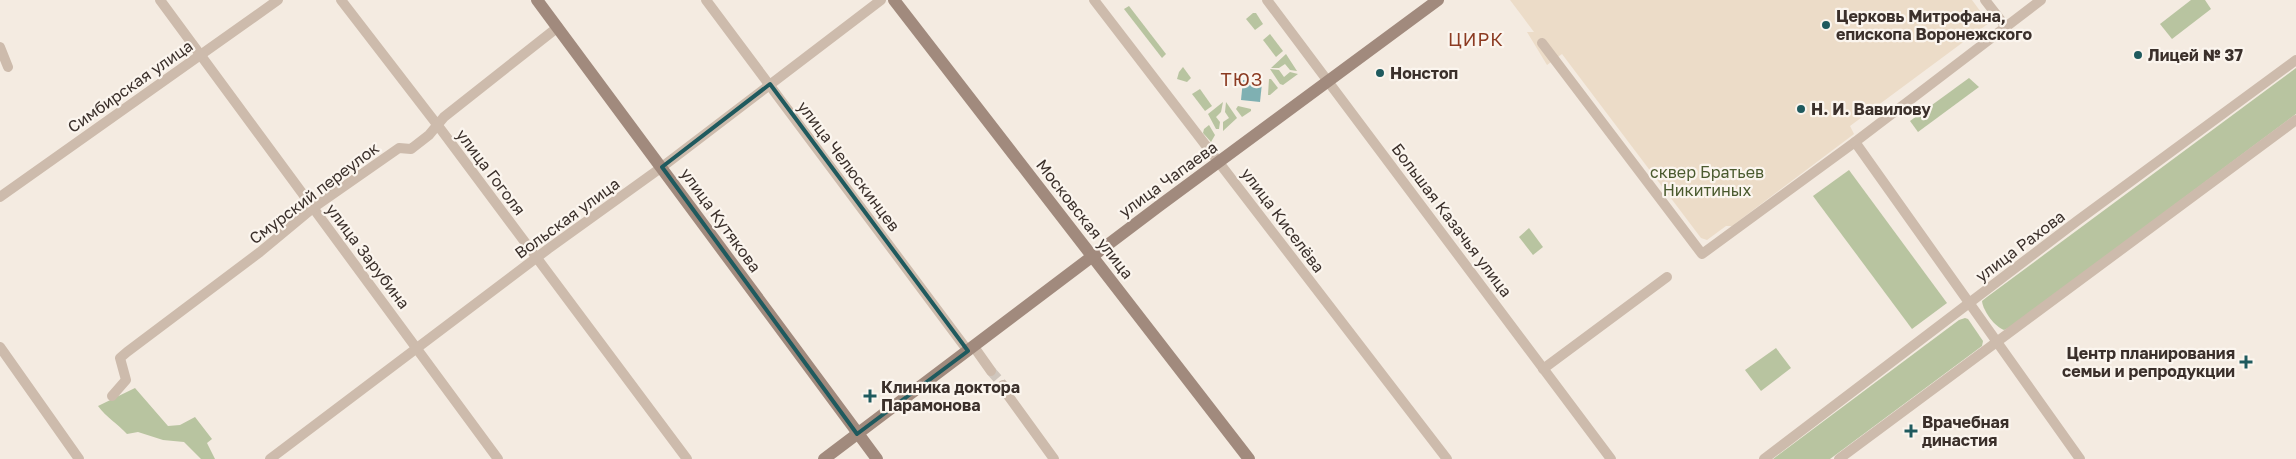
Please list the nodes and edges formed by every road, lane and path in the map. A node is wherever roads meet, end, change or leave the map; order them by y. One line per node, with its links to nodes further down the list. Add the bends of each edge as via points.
1 (160, 0): 18 (street, улица Зарубина)
2 (278, 0): 18 (street, Симбирская улица)
3 (341, 0): 24 (street, улица Гоголя)
4 (538, 0): 15 (street, улица Кутякова)
5 (706, 0): 22 (street, улица Челюскинцев)
6 (881, 0): 22 (street, Вольская улица)
7 (894, 0): 30 (street, Московская улица)
8 (1094, 0): 26 (street, улица Киселёва)
9 (1267, 0): 21 (street, Большая Казачья улица)
10 (1438, 0): 21 (street, улица Чапаева)
11 (1985, 0): 14 (street)
12 (1993, 0): 14 (street)
13 (2042, 0): 14 (street)
14 (2008, 25): 25 (street)
15 (558, 27): 24 (street, Смурский переулок); 27 (street, улица Кутякова)
16 (1542, 42): 25 (street, via 1702,254)
17 (0, 47): 20 (street)
18 (201, 55): 28 (street, Симбирская улица); 29 (street, улица Зарубина)
19 (2296, 60): 33 (street, улица Рахова)
20 (8, 67)
21 (1329, 81): 26 (street, улица Чапаева); 38 (street, Большая Казачья улица)
22 (770, 84): 27 (street, Вольская улица); 37 (street, улица Челюскинцев)
23 (2296, 120): 34 (street)
24 (437, 124): 29 (street, Смурский переулок, via 411,150 399,148); 31 (street, улица Гоголя)
25 (1855, 142): 33 (street)
26 (1219, 162): 30 (street, улица Чапаева); 51 (street, улица Киселёва)
27 (662, 167): 31 (street, Вольская улица); 42 (street, улица Кутякова)
28 (0, 197)
29 (313, 208): 36 (street, улица Зарубина); 41 (street, Смурский переулок, via 120,358 126,380)
30 (1093, 256): 37 (street, улица Чапаева); 50 (street, Московская улица)
31 (537, 259): 36 (street, Вольская улица); 46 (street, улица Гоголя)
32 (1667, 277): 38 (street)
33 (1970, 304): 34 (street); 53 (street, улица Рахова)
34 (1998, 342): 54 (street); 55 (street)
35 (0, 347): 43 (street)
36 (417, 349): 44 (street, Вольская улица); 45 (street, улица Зарубина)
37 (971, 349): 39 (street, улица Челюскинцев); 42 (street, улица Чапаева)
38 (1543, 370): 52 (street, Большая Казачья улица)
39 (992, 371)
40 (1003, 386): 49 (street)
41 (112, 396)
42 (857, 434): 47 (street, улица Чапаева); 48 (street, улица Кутякова)
43 (79, 459)
44 (270, 459)
45 (498, 459)
46 (687, 459)
47 (824, 459)
48 (877, 459)
49 (1054, 459)
50 (1249, 459)
51 (1447, 459)
52 (1611, 459)
53 (1764, 459)
54 (1839, 459)
55 (2080, 459)

